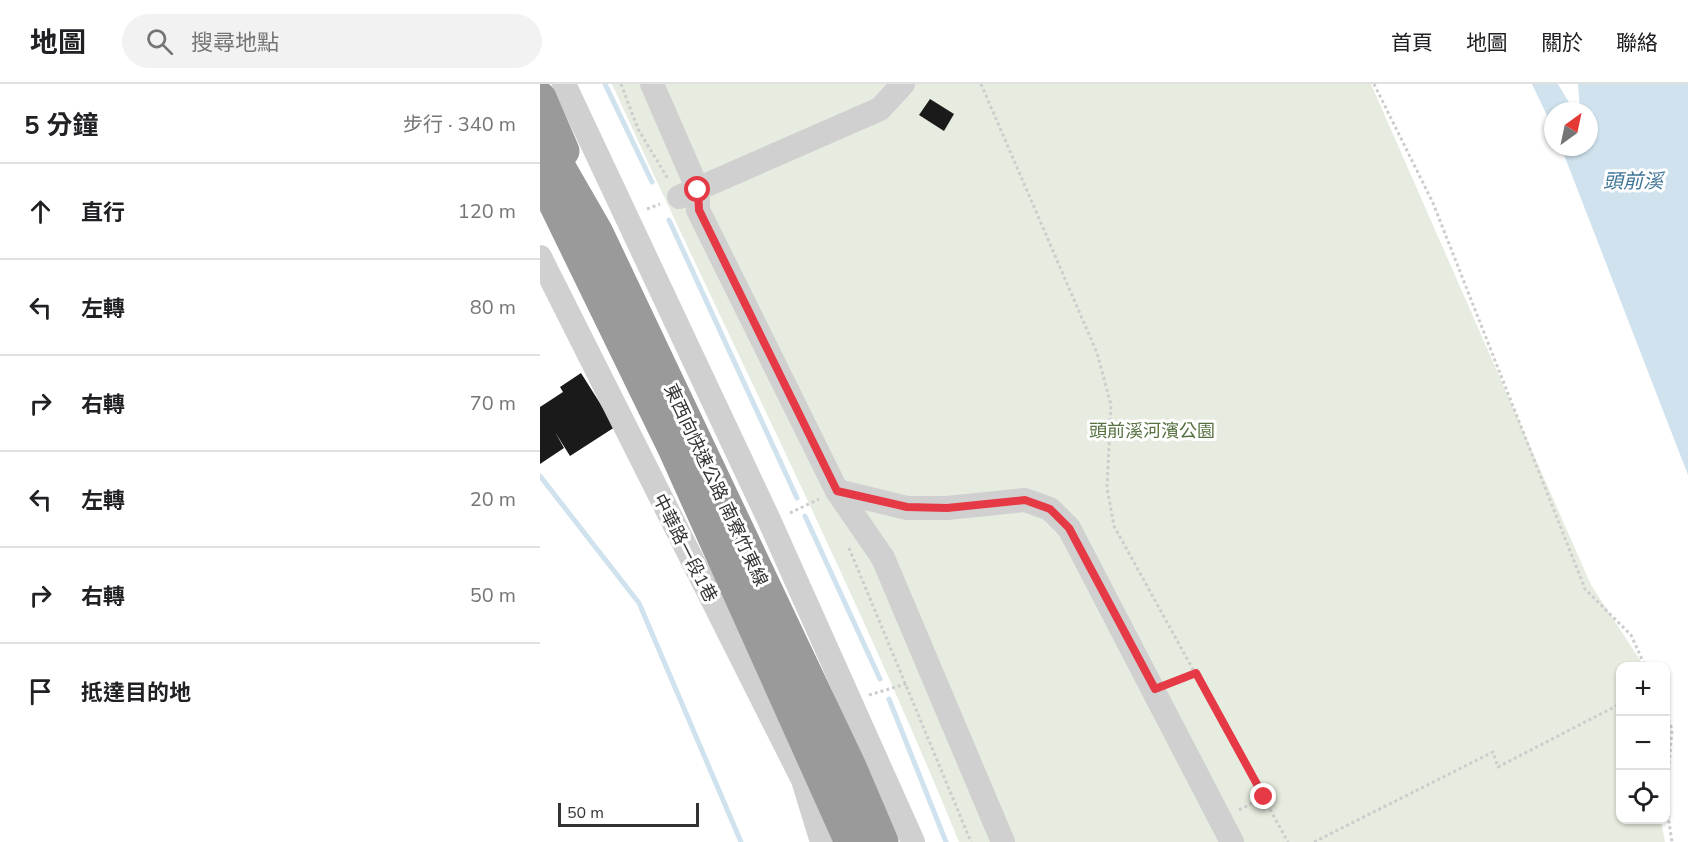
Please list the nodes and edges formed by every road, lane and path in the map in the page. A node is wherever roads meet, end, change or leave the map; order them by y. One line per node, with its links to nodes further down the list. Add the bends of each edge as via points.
1 (564, 84): 11 (street)
2 (652, 84): 9 (street)
3 (903, 84): 9 (street, via 880,109)
4 (981, 84): 18 (path, via 1097,353 1111,405 1107,488 1114,526)
5 (1374, 84): 17 (path, via 1433,203 1585,589 1631,635)
6 (540, 98): 12 (highway)
7 (540, 134): 12 (highway, 東西向快速公路 南寮竹東線)
8 (540, 174): 14 (highway, 東西向快速公路 南寮竹東線)
9 (688, 193): 11 (path); 15 (street)
10 (540, 204): 14 (highway, via 637,387)
11 (627, 216): 16 (street)
12 (597, 233): 28 (highway, 東西向快速公路 南寮竹東線)
13 (541, 263): 26 (street, 中華路一段1巷, via 803,780)
14 (674, 448): 27 (highway, 東西向快速公路 南寮竹東線)
15 (831, 494): 16 (path); 20 (street, via 907,507 947,508 1025,500 1050,509 1069,528); 30 (street, via 883,558)
16 (770, 522): 21 (street)
17 (1643, 662)
18 (1196, 673): 20 (path); 24 (path)
19 (907, 683): 21 (path)
20 (1155, 689): 25 (street)
21 (850, 701): 29 (street)
22 (1616, 706): 33 (path, via 1498,767 1493,752)
23 (1666, 716): 34 (path, via 1672,729 1666,802)
24 (1264, 797): 25 (path); 32 (path)
25 (1221, 819): 31 (street)
26 (822, 842)
27 (851, 842)
28 (882, 842)
29 (913, 842)
30 (1003, 842)
31 (1233, 842)
32 (1288, 842)
33 (1314, 842)
34 (1672, 842)

